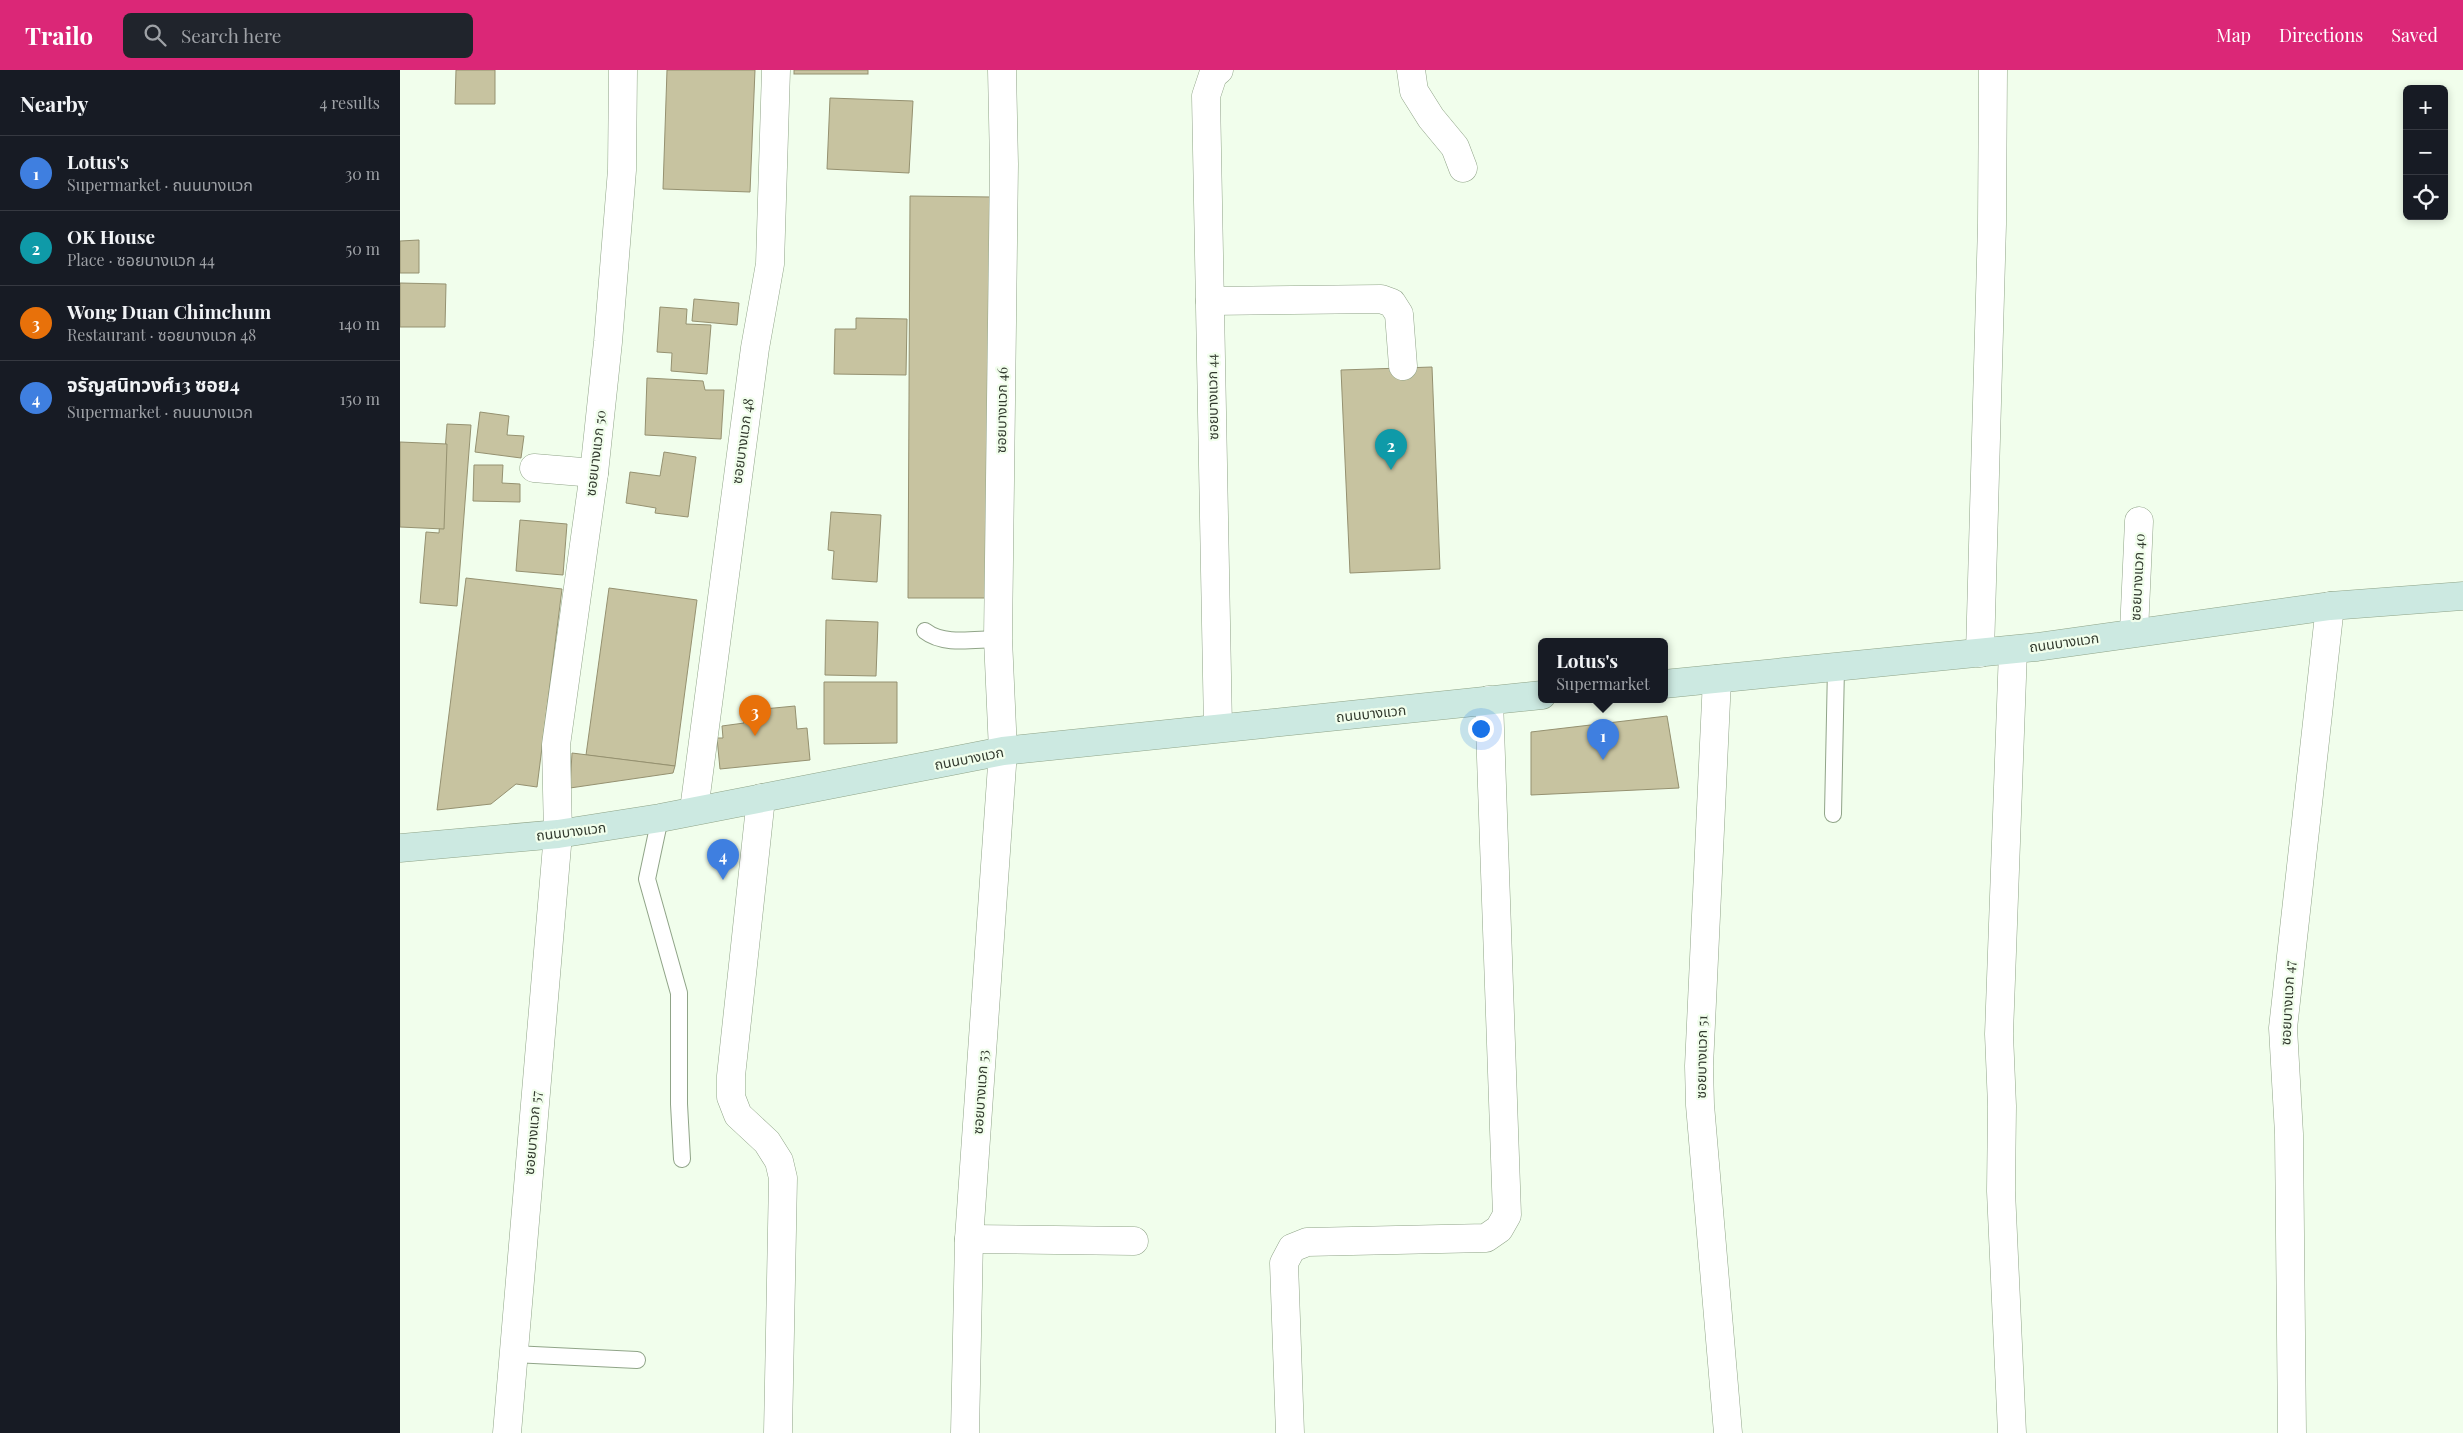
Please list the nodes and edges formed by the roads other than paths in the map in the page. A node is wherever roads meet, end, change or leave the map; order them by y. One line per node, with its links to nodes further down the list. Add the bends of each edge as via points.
1 (623, 70): 11 (street, ซอยบางแวก 50, via 622,170)
2 (776, 70): 28 (street, ซอยบางแวก 48, via 770,264 755,348)
3 (1002, 70): 17 (street, ซอยบางแวก 46, via 1004,164)
4 (1219, 70): 8 (street, ซอยบางแวก 44, via 1213,75 1206,96)
5 (1411, 70): 7 (street, via 1414,91 1455,147)
6 (1993, 70): 19 (street)
7 (1463, 168)
8 (1210, 301): 9 (street, via 1381,299 1392,303 1399,314); 25 (street, ซอยบางแวก 44)
9 (1403, 366)
10 (534, 468): 11 (street)
11 (594, 473): 31 (street, ซอยบางแวก 50, via 556,745)
12 (2139, 521): 16 (street, ซอยบางแวก 40)
13 (2463, 596): 14 (main road, ถนนบางแวก)
14 (2330, 606): 16 (main road, ถนนบางแวก); 44 (street, ซอยบางแวก 47, via 2283,1028 2289,1134)
15 (925, 631): 17 (lane, via 948,640)
16 (2134, 632): 18 (main road, ถนนบางแวก)
17 (998, 639): 26 (street, ซอยบางแวก 46)
18 (2013, 650): 19 (main road, ถนนบางแวก); 43 (street, via 1999,1034 2001,1191)
19 (1980, 653): 20 (main road, ถนนบางแวก)
20 (1836, 667): 21 (main road, ถนนบางแวก); 29 (lane)
21 (1717, 679): 22 (main road, ถนนบางแวก); 42 (street, ซอยบางแวก 51, via 1700,1105)
22 (1668, 684)
23 (1538, 695): 24 (main road, ถนนบางแวก)
24 (1489, 700): 25 (main road, ถนนบางแวก); 41 (street, via 1507,1215 1499,1229 1486,1238 1307,1242 1292,1248 1284,1263)
25 (1218, 728): 26 (main road, ถนนบางแวก)
26 (1003, 751): 27 (main road, ถนนบางแวก); 34 (street, ซอยบางแวก 53)
27 (761, 798): 28 (main road, ถนนบางแวก); 39 (street, via 731,1098 738,1115 767,1142 779,1161 783,1178)
28 (694, 810): 30 (main road, ถนนบางแวก)
29 (1833, 814)
30 (660, 818): 31 (main road, ถนนบางแวก); 33 (lane, via 647,879 680,993)
31 (558, 834): 32 (main road, ถนนบางแวก); 36 (street, ซอยบางแวก 57)
32 (400, 848)
33 (682, 1159)
34 (969, 1239): 35 (street); 40 (street, ซอยบางแวก 53)
35 (1134, 1242)
36 (513, 1354): 37 (lane); 38 (street, ซอยบางแวก 57)
37 (637, 1360)
38 (508, 1433)
39 (778, 1433)
40 (965, 1433)
41 (1290, 1433)
42 (1728, 1433)
43 (2012, 1433)
44 (2292, 1433)

